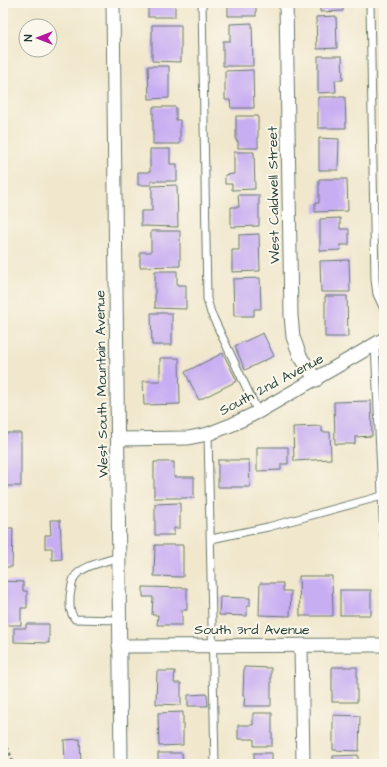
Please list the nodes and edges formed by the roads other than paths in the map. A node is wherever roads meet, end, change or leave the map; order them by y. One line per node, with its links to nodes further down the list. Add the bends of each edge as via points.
1 (113, 3): 10 (street, West South Mountain Avenue)
2 (202, 3): 8 (lane, via 208,299 212,313)
3 (286, 3): 7 (street, West Caldwell Street, via 291,316 293,338 300,356)
4 (370, 3): 5 (lane, via 375,280 377,294)
5 (384, 309)
6 (379, 342): 7 (street, South 2nd Avenue); 11 (lane)
7 (316, 380): 8 (street, South 2nd Avenue)
8 (258, 412): 9 (street, South 2nd Avenue)
9 (208, 434): 10 (street, South 2nd Avenue, via 188,438); 13 (lane)
10 (118, 439): 14 (street, West South Mountain Avenue)
11 (382, 496): 12 (lane); 13 (lane, via 268,527)
12 (384, 536)
13 (211, 539): 16 (lane)
14 (119, 557): 15 (street, West South Mountain Avenue); 15 (lane, via 83,570 74,578 70,608 75,620)
15 (119, 620): 18 (street, West South Mountain Avenue)
16 (212, 645): 18 (street, South 3rd Avenue); 19 (street, South 3rd Avenue); 21 (lane)
17 (384, 645): 19 (street, South 3rd Avenue)
18 (119, 646): 20 (street, West South Mountain Avenue)
19 (301, 646): 22 (street)
20 (121, 764)
21 (214, 764)
22 (303, 764)

